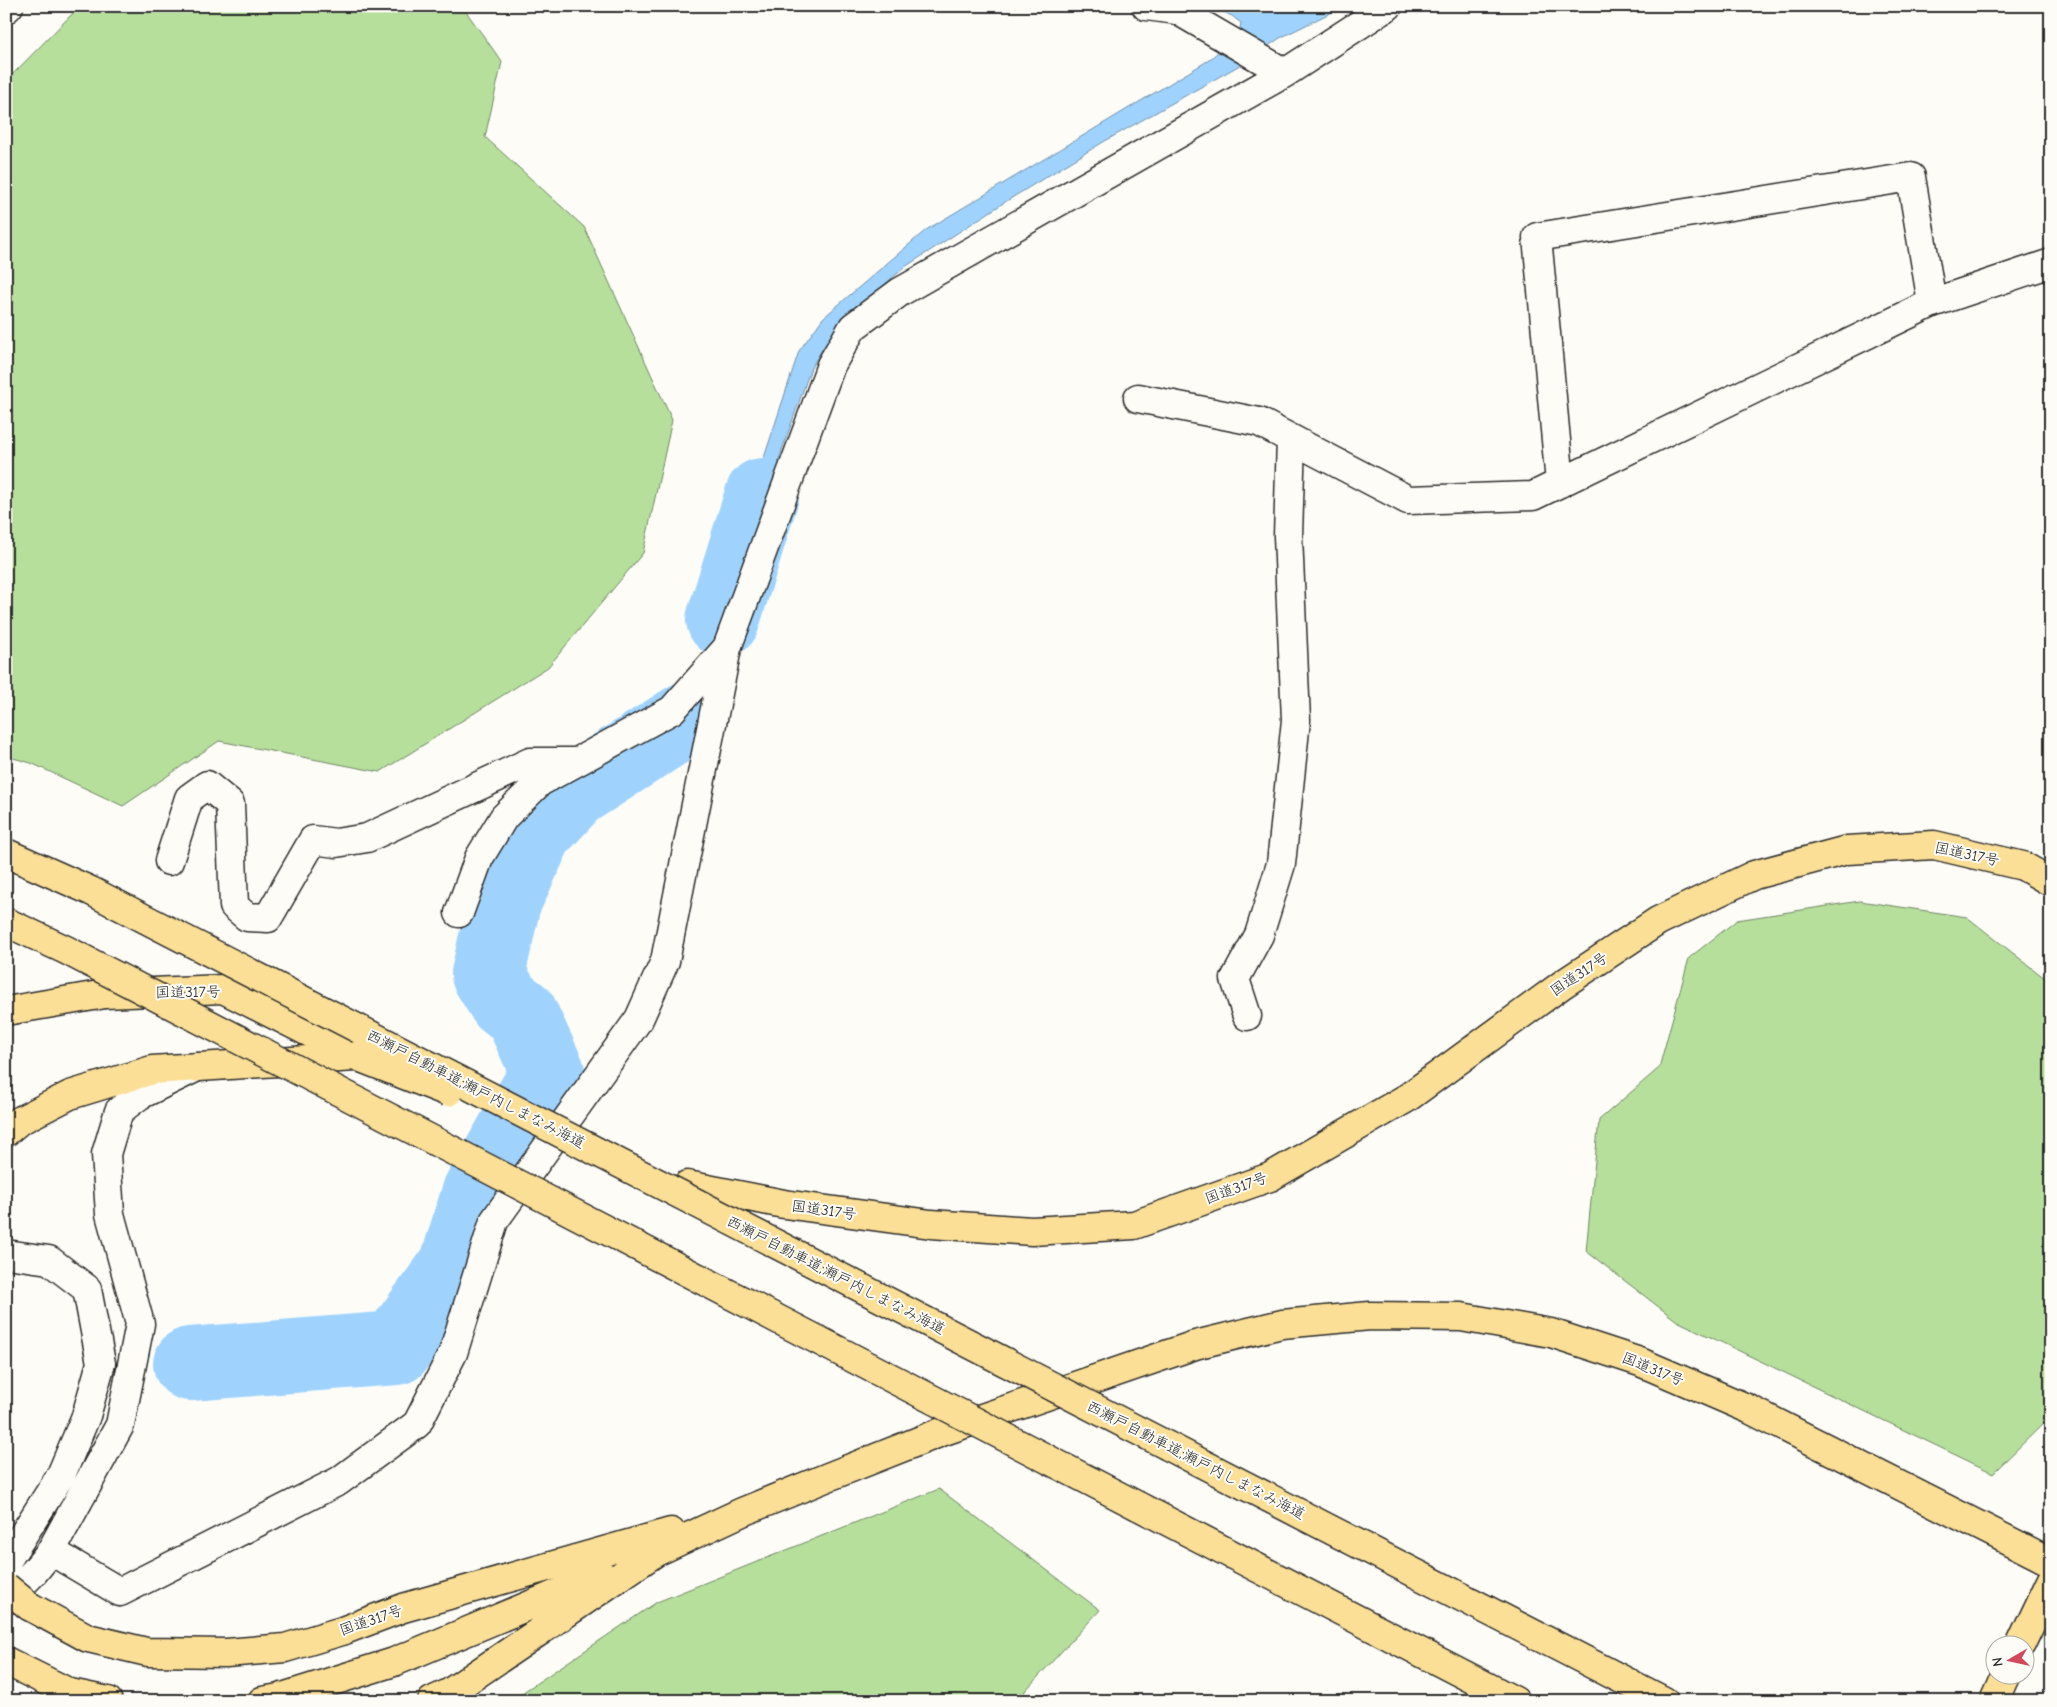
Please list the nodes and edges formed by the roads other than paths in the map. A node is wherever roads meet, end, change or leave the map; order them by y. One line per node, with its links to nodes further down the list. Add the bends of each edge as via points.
1 (1146, 6): 3 (street, via 1177,10)
2 (1388, 6): 3 (street)
3 (1285, 73): 9 (street, via 900,292 853,327 830,365)
4 (2051, 263): 5 (street)
5 (1932, 303): 8 (street); 8 (street, via 1911,177 1537,237)
6 (1138, 398): 7 (street, via 1259,422)
7 (1291, 439): 8 (street, via 1408,500 1533,496); 17 (street, via 1288,536 1296,720 1281,864 1259,935 1235,979)
8 (1560, 483)
9 (726, 648): 10 (street, via 672,710); 23 (street, via 665,961 639,1019 494,1221 453,1353 417,1424 339,1481 120,1592)
10 (576, 762): 12 (street, via 530,762 367,838 336,843 313,840 268,918 247,918 234,906 230,804 207,785 189,798); 14 (street, via 540,782 504,818 479,858)
11 (6, 853): 37 (highway, 西瀬戸自動車道;瀬戸内しまなみ海道, bridge, via 92,891)
12 (169, 861)
13 (2051, 882): 18 (highway, 国道317号, bridge, via 2023,866 1934,845 1847,850 1754,876 1658,921 1563,984 1407,1098 1270,1177 1134,1225 1032,1231 930,1224 784,1204 687,1185)
14 (459, 913)
15 (6, 922): 36 (highway, bridge, via 66,950)
16 (6, 1011): 18 (highway, 国道317号, via 105,994 223,989)
17 (1247, 1016)
18 (356, 1056): 19 (highway, 国道317号)
19 (197, 1067): 20 (highway, 国道317号, via 152,1070 70,1095); 23 (street, via 140,1095 119,1111 106,1154 110,1214 140,1324 120,1425)
20 (6, 1132)
21 (6, 1254): 25 (street, via 49,1260 87,1289 101,1363 86,1416 62,1475)
22 (742, 1512): 24 (highway, 国道317号); 26 (highway, 国道317号, via 944,1431 1195,1345 1282,1324 1370,1316 1462,1317 1551,1333 1640,1362 1749,1409); 29 (highway, 国道317号, via 403,1608 285,1648 226,1653 147,1652 88,1638)
23 (50, 1551): 29 (street, via 34,1572)
24 (656, 1552): 34 (highway, via 394,1662); 35 (highway, 国道317号, via 449,1693)
25 (6, 1562)
26 (2051, 1562)
27 (2051, 1581): 30 (highway)
28 (6, 1587): 29 (highway, 国道317号, bridge)
29 (18, 1603)
30 (2026, 1634)
31 (7, 1662): 33 (highway, via 70,1693)
32 (2003, 1684): 38 (highway)
33 (108, 1701)
34 (262, 1701)
35 (432, 1701)
36 (1515, 1701)
37 (1664, 1701)
38 (1995, 1701)

